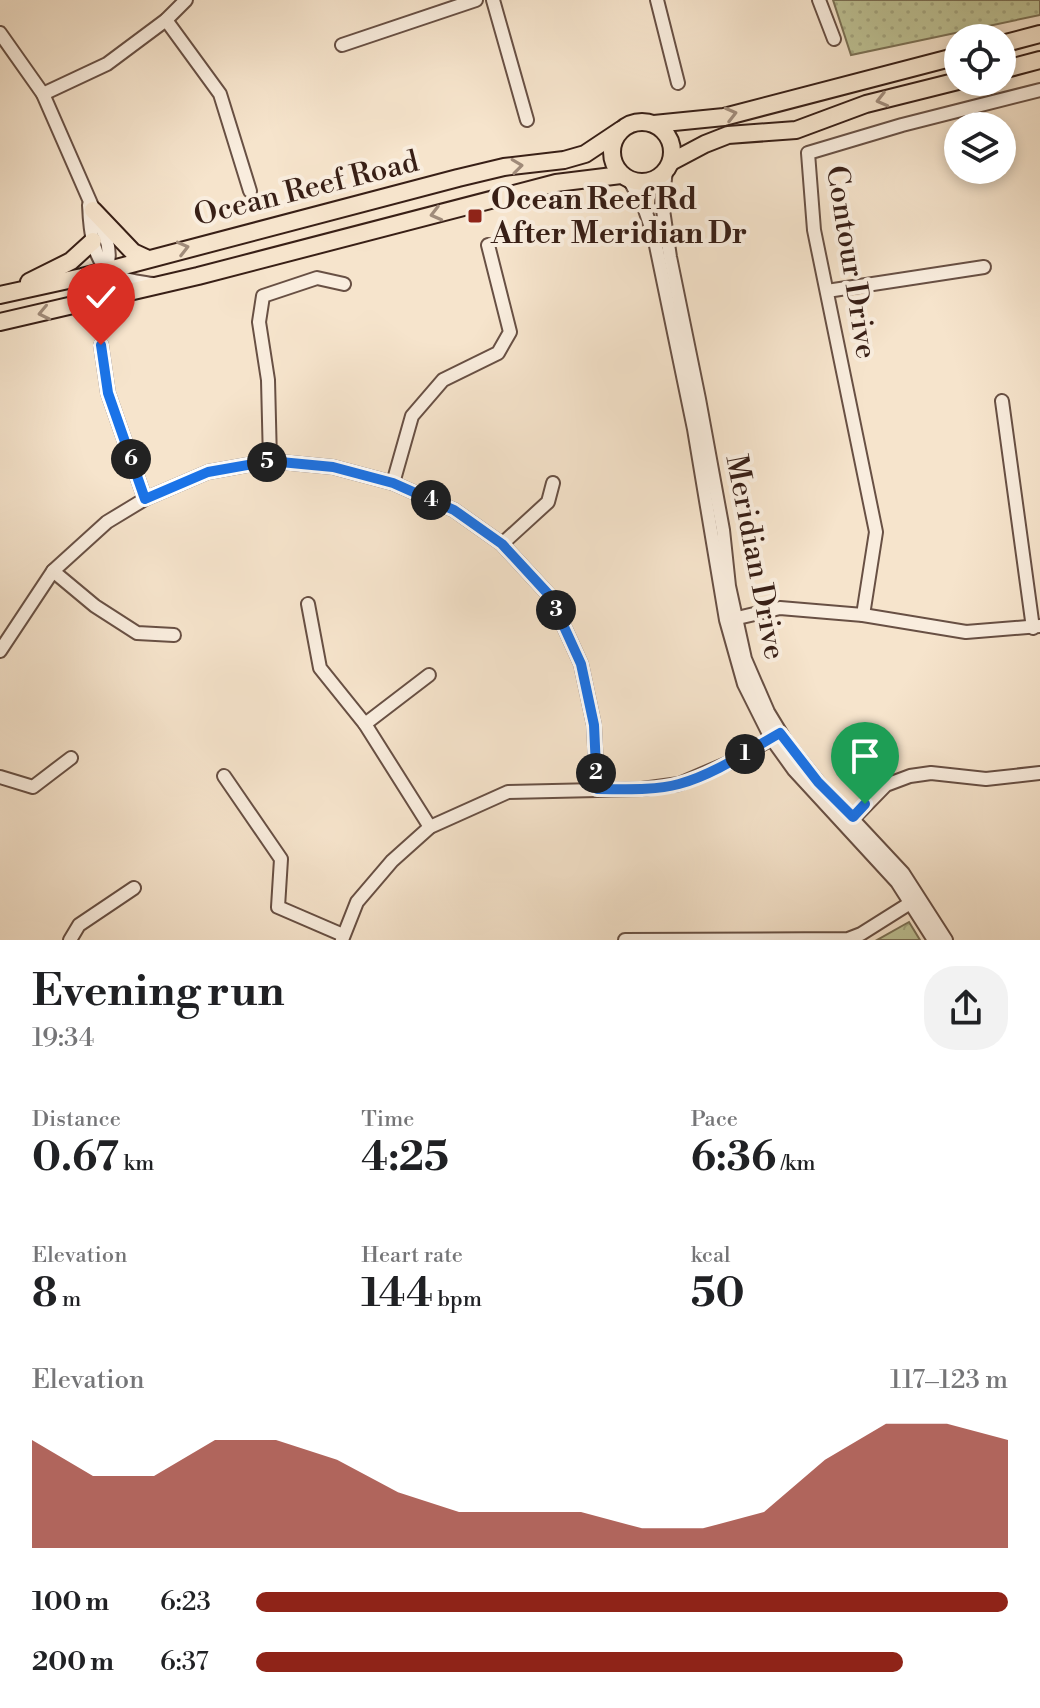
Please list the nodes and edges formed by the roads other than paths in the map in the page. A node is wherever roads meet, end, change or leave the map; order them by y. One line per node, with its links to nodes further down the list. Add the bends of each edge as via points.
1 (186, 0): 6 (street)
2 (476, 0): 11 (street)
3 (493, 0): 19 (street)
4 (657, 0): 15 (street)
5 (819, 0): 8 (street)
6 (166, 20): 18 (street, via 107,64); 24 (street, via 220,94)
7 (1040, 34): 10 (main road)
8 (834, 39)
9 (2, 40): 18 (street)
10 (1016, 40)
11 (342, 45)
12 (944, 60): 20 (main road, one-way to 12, via 724,117)
13 (1040, 60): 14 (main road)
14 (1016, 66)
15 (678, 83)
16 (944, 84): 22 (main road, one-way to 22, via 866,104 796,130 728,135)
17 (1040, 90): 33 (street, Contour Drive, via 808,153 814,230)
18 (43, 94): 25 (street)
19 (527, 120)
20 (654, 124): 21 (main road, via 637,122); 22 (main road, via 668,136 673,153)
21 (621, 130): 23 (main road, via 612,148 615,167); 28 (main road, Ocean Reef Road, one-way to 21, via 472,174 564,160 585,154)
22 (669, 166): 23 (main road, via 650,182); 47 (street, Meridian Drive, via 662,195 664,223 710,457)
23 (626, 178): 32 (main road, Ocean Reef Road, one-way to 32, via 556,183); 47 (street, Meridian Drive, via 654,236)
24 (250, 191)
25 (91, 206): 26 (street); 28 (main road, via 133,252); 30 (street, via 110,252)
26 (93, 241): 30 (street); 34 (main road, via 71,261)
27 (488, 245): 40 (street, via 510,332 498,353 443,380 412,416)
28 (146, 258): 30 (main road, Ocean Reef Road)
29 (984, 267): 33 (street)
30 (108, 269): 32 (street); 34 (main road, Ocean Reef Road); 35 (street)
31 (344, 284): 39 (street, via 317,278 263,296 259,322 268,380)
32 (160, 285): 35 (main road, Ocean Reef Road)
33 (827, 291): 46 (street, Contour Drive, via 876,532)
34 (3, 294)
35 (88, 301): 36 (main road, Ocean Reef Road, one-way to 36)
36 (0, 322)
37 (101, 345): 42 (street, via 108,393)
38 (1002, 401): 48 (street)
39 (270, 461): 40 (street, via 333,467); 42 (street, via 208,472)
40 (393, 483): 43 (street, via 454,510)
41 (553, 483): 43 (street, via 548,502)
42 (145, 499): 44 (street, via 107,522)
43 (502, 544): 58 (street, via 550,596 581,664 594,725)
44 (53, 571): 49 (street, via 137,633); 50 (street)
45 (308, 604): 52 (street, via 320,668)
46 (863, 615): 47 (street, via 780,608); 48 (street, via 966,632)
47 (731, 619): 53 (street, Meridian Drive)
48 (1036, 627)
49 (174, 635)
50 (0, 651)
51 (429, 675): 52 (street)
52 (365, 724): 60 (street)
53 (776, 736): 58 (street, via 679,784); 59 (street, Meridian Drive)
54 (71, 758): 57 (street, via 33,787)
55 (1040, 773): 59 (street, via 986,779 910,776 886,785)
56 (224, 776): 63 (street, via 281,859 278,907)
57 (0, 777)
58 (597, 789): 60 (street, via 508,792)
59 (850, 821): 62 (street, Meridian Drive)
60 (430, 827): 63 (street, via 357,902)
61 (134, 888): 64 (street, via 79,925)
62 (916, 900): 65 (street, via 848,939); 66 (street, Meridian Drive); 67 (street, Meridian Drive)
63 (343, 938)
64 (70, 940)
65 (625, 940)
66 (934, 940)
67 (946, 940)

